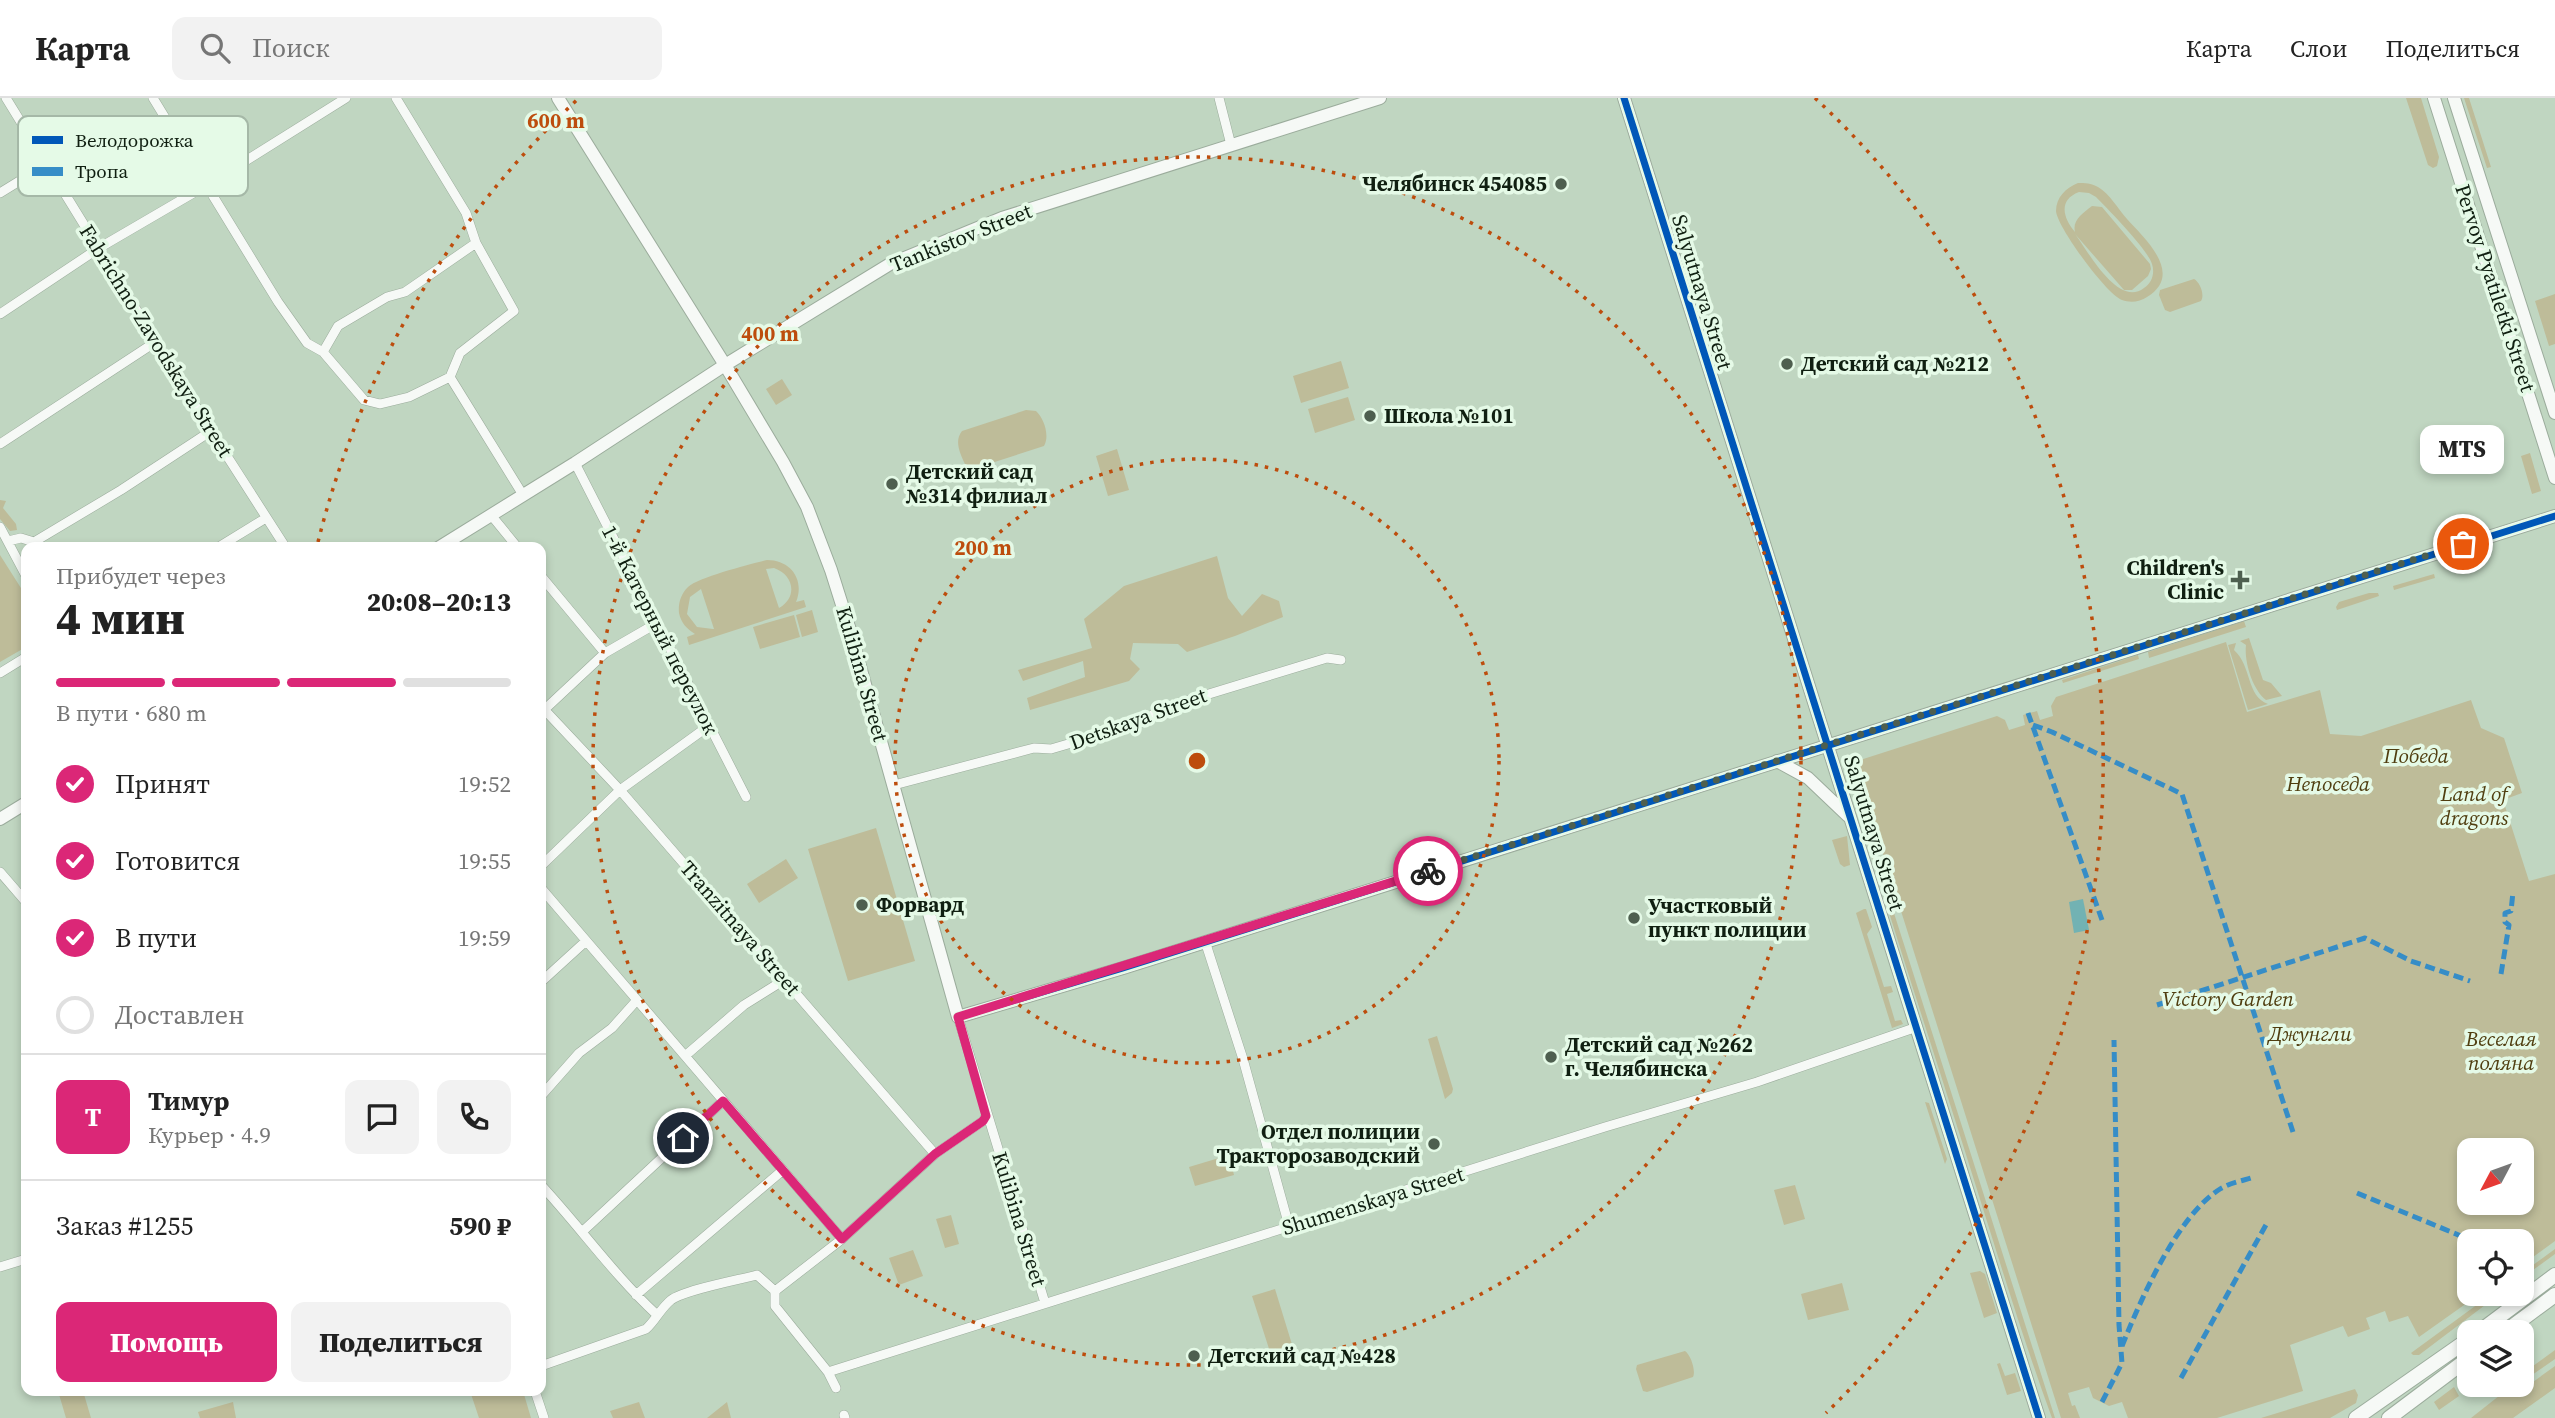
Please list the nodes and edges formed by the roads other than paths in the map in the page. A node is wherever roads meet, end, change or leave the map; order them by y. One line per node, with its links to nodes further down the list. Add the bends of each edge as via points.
1 (6, 98): 12 (street, Fabrichno-Zavodskaya Street)
2 (153, 98): 11 (street)
3 (346, 98): 14 (street)
4 (396, 98): 20 (street, via 466,213)
5 (558, 98): 25 (street, Kulibina Street)
6 (1219, 98): 13 (street)
7 (1380, 98): 13 (street, Tankistov Street)
8 (1624, 98): 54 (street, Salyutnaya Street)
9 (2434, 98): 31 (street, Pervoy Pyatiletki Street)
10 (2454, 98): 27 (street, Pervoy Pyatiletki Street)
11 (164, 116)
12 (18, 117)
13 (1231, 145): 25 (street, Tankistov Street, via 1002,218 918,251)
14 (248, 159)
15 (18, 182): 16 (street)
16 (0, 193)
17 (67, 196): 21 (street, Fabrichno-Zavodskaya Street)
18 (188, 196): 21 (street)
19 (214, 196): 24 (street, via 307,344)
20 (476, 243): 24 (street, via 405,292 387,297 338,326); 26 (street, via 514,311 460,353)
21 (99, 248): 22 (street); 23 (street, Fabrichno-Zavodskaya Street)
22 (0, 314)
23 (156, 341): 28 (street, Fabrichno-Zavodskaya Street); 29 (street)
24 (323, 352): 26 (street, via 363,400 380,404 409,397)
25 (725, 365): 30 (street, Tankistov Street); 56 (street, Kulibina Street, via 807,507 831,570)
26 (450, 377): 32 (street)
27 (2555, 413)
28 (211, 431): 35 (street, Fabrichno-Zavodskaya Street); 39 (street)
29 (0, 444)
30 (575, 463): 32 (street, Tankistov Street); 46 (street, 1-й Катерный переулок)
31 (2555, 478)
32 (523, 495): 33 (street, Tankistov Street)
33 (491, 515): 42 (street, Tankistov Street); 43 (street)
34 (2555, 516): 54 (street)
35 (266, 518): 40 (street); 41 (street, Fabrichno-Zavodskaya Street)
36 (0, 527): 37 (street)
37 (8, 541): 38 (street, via 21,538); 44 (street)
38 (28, 542)
39 (39, 542)
40 (227, 542)
41 (282, 542)
42 (448, 542)
43 (513, 542)
44 (21, 566)
45 (546, 582): 47 (street)
46 (656, 623): 47 (street); 53 (street, 1-й Катерный переулок)
47 (605, 653): 51 (street)
48 (21, 660): 50 (street)
49 (1341, 660): 56 (street, Detskaya Street, via 1327,658 1163,708 1140,723 1051,749 1034,748)
50 (0, 673)
51 (546, 705)
52 (546, 712): 57 (street, Tranzitnaya Street)
53 (710, 726): 57 (street); 58 (street, 1-й Катерный переулок)
54 (1828, 744): 55 (street); 61 (street, Salyutnaya Street)
55 (1777, 761): 61 (street, via 1808,778); 67 (street)
56 (894, 785): 71 (street, Kulibina Street)
57 (620, 790): 62 (street); 69 (street, Tranzitnaya Street)
58 (746, 797)
59 (21, 806): 60 (street)
60 (0, 819)
61 (1852, 820): 72 (street, Salyutnaya Street)
62 (546, 861)
63 (0, 872): 65 (street)
64 (546, 894): 66 (street)
65 (21, 896)
66 (586, 941): 68 (street); 70 (street)
67 (1205, 941): 71 (street); 80 (street)
68 (546, 977)
69 (784, 980): 73 (street, via 744,1005); 77 (street, Tranzitnaya Street)
70 (637, 1000): 73 (street); 74 (street)
71 (958, 1017): 76 (street, Kulibina Street)
72 (1917, 1027): 80 (street, Shumenskaya Street, via 1757,1082); 101 (street, Salyutnaya Street)
73 (685, 1056): 75 (street)
74 (546, 1090)
75 (723, 1101): 78 (street); 81 (street)
76 (986, 1116): 77 (street); 89 (street, Kulibina Street)
77 (935, 1154): 82 (street)
78 (783, 1170): 82 (street); 88 (street)
79 (546, 1190): 81 (street)
80 (1289, 1226): 89 (street, Shumenskaya Street)
81 (583, 1231): 88 (street)
82 (842, 1239): 86 (street)
83 (21, 1261): 84 (street)
84 (0, 1267)
85 (2555, 1275): 91 (main road)
86 (775, 1291): 90 (street, via 757,1275 673,1298); 96 (street, via 775,1306)
87 (2555, 1294): 92 (main road)
88 (636, 1295): 90 (street)
89 (1045, 1303): 96 (street, Shumenskaya Street)
90 (656, 1314): 94 (street, via 646,1329)
91 (2495, 1320)
92 (2521, 1320)
93 (2457, 1349): 99 (main road)
94 (546, 1364)
95 (2457, 1367): 103 (main road)
96 (828, 1372): 97 (street)
97 (836, 1388)
98 (537, 1396): 100 (street)
99 (2380, 1411): 102 (main road)
100 (544, 1418)
101 (2039, 1418)
102 (2356, 1418)
103 (2389, 1418)

